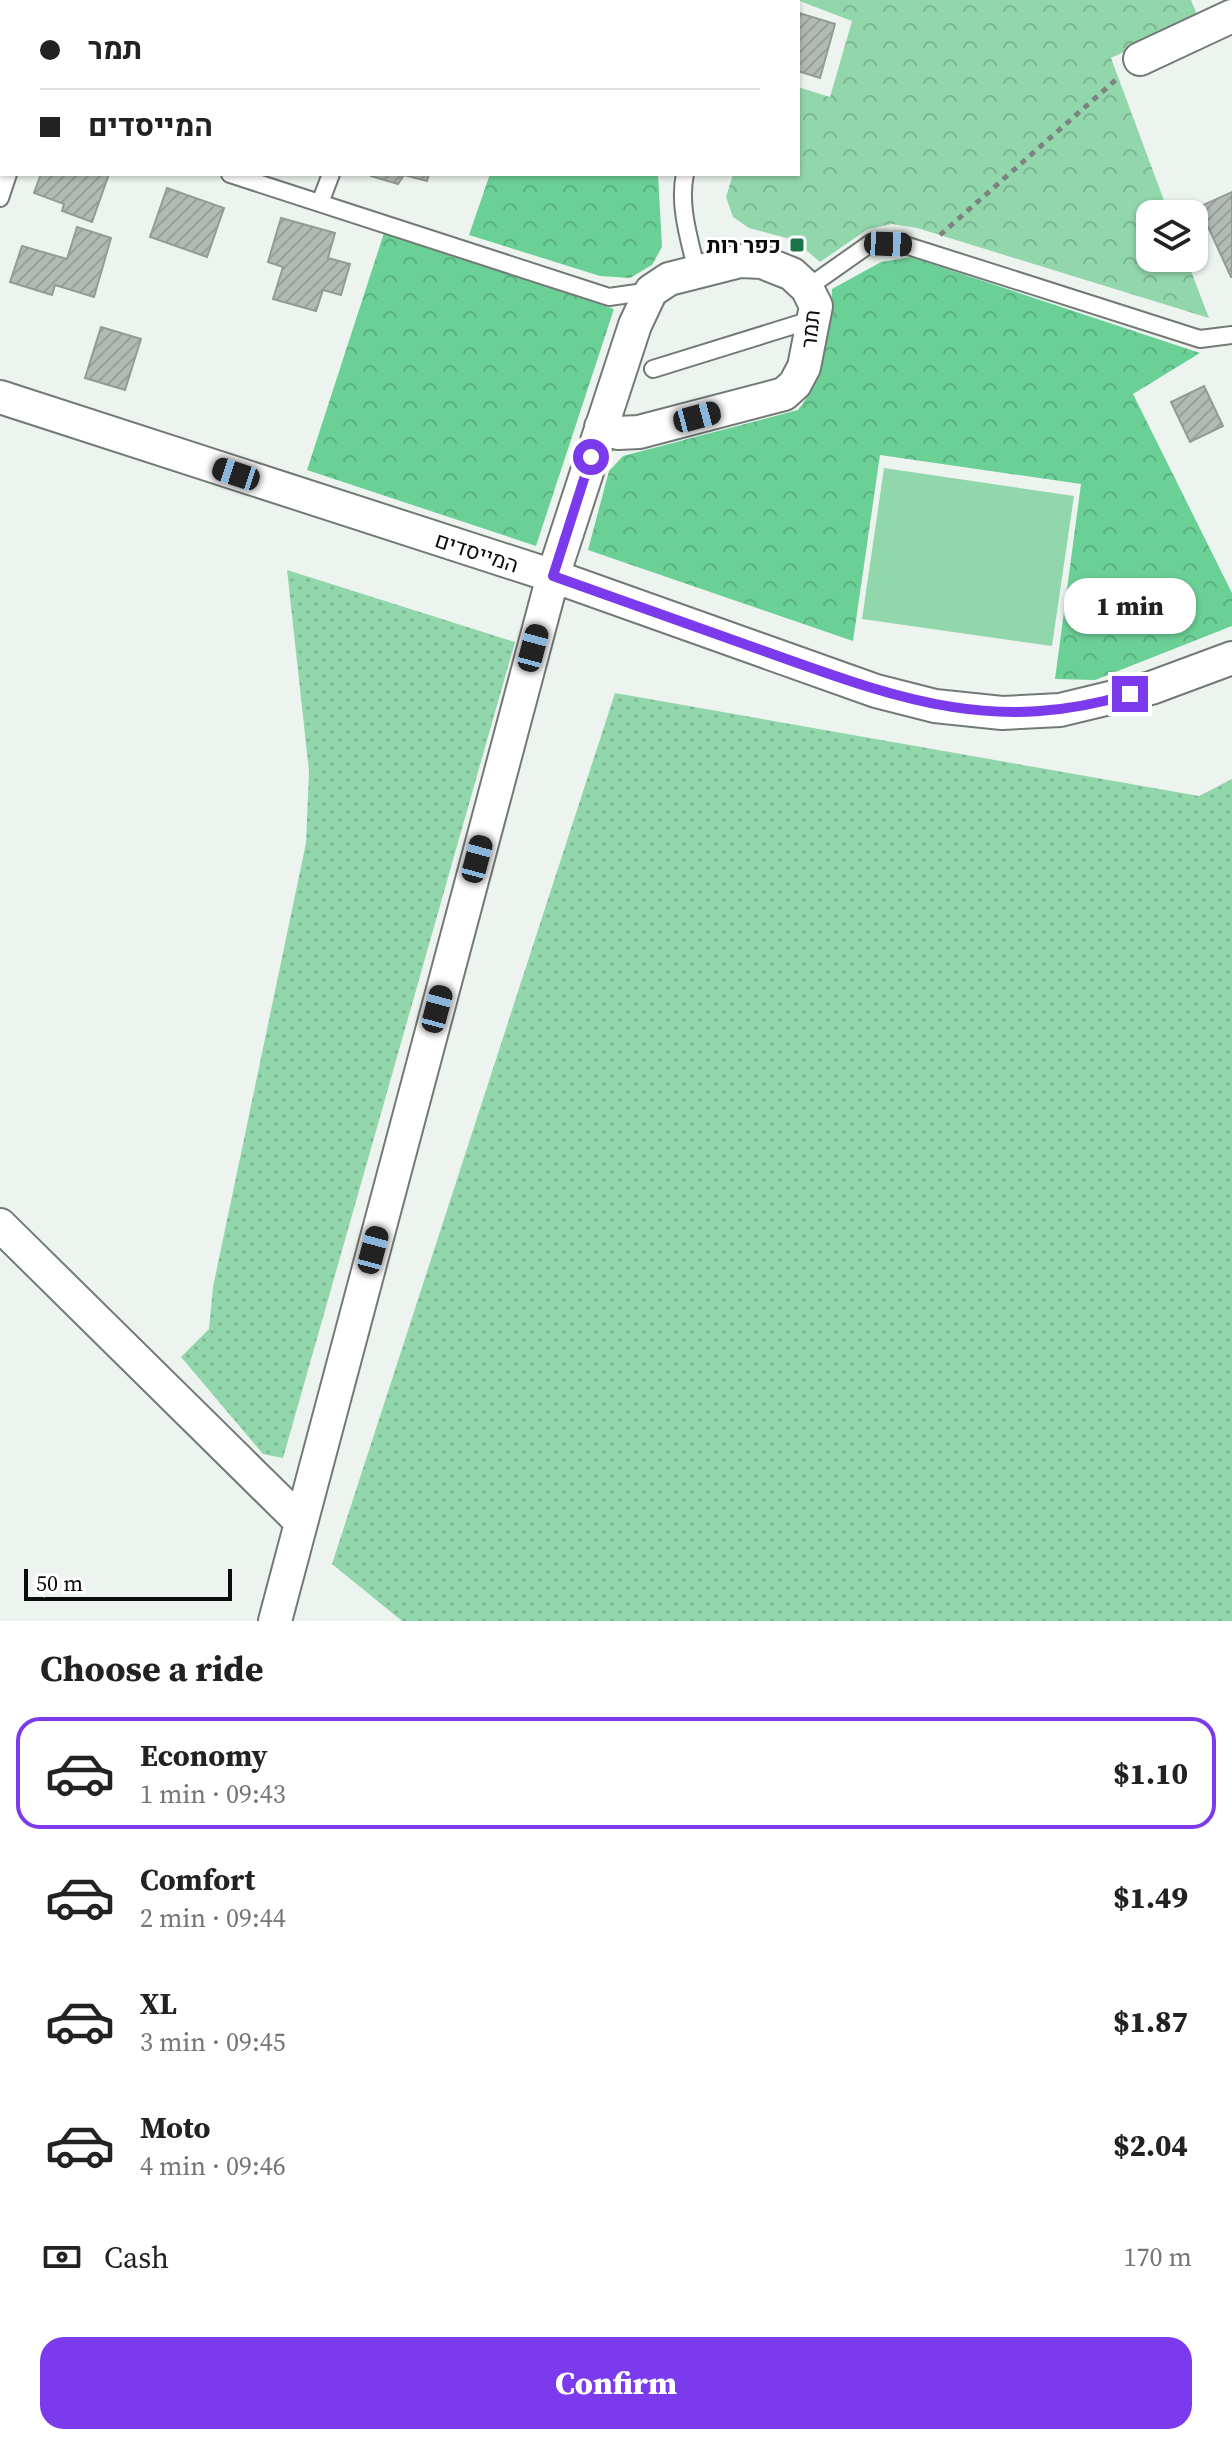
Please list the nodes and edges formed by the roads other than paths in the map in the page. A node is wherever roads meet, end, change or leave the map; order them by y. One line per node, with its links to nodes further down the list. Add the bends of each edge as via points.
1 (1232, 16): 2 (street)
2 (1140, 59)
3 (7, 176): 7 (lane)
4 (236, 176): 8 (lane)
5 (330, 176): 8 (lane)
6 (684, 176): 9 (lane, via 684,209)
7 (0, 198)
8 (320, 203): 11 (lane, via 609,297)
9 (697, 272): 10 (street, תמר, via 740,261 762,262 792,274); 11 (street, תמר, via 669,279)
10 (807, 288): 12 (street, תמר, via 816,306); 13 (lane, via 871,243 905,245 1200,339)
11 (651, 291): 16 (street)
12 (814, 319): 14 (lane); 16 (street, תמר, via 804,367 784,394 639,432)
13 (1232, 335)
14 (653, 369)
15 (0, 397): 17 (street, המייסדים)
16 (601, 427): 17 (street)
17 (553, 576): 18 (street, המייסדים, via 876,691 935,706 1002,713 1060,710 1151,688); 20 (street)
18 (1232, 658)
19 (6, 1242): 20 (street)
20 (301, 1522): 21 (street)
21 (275, 1621)

